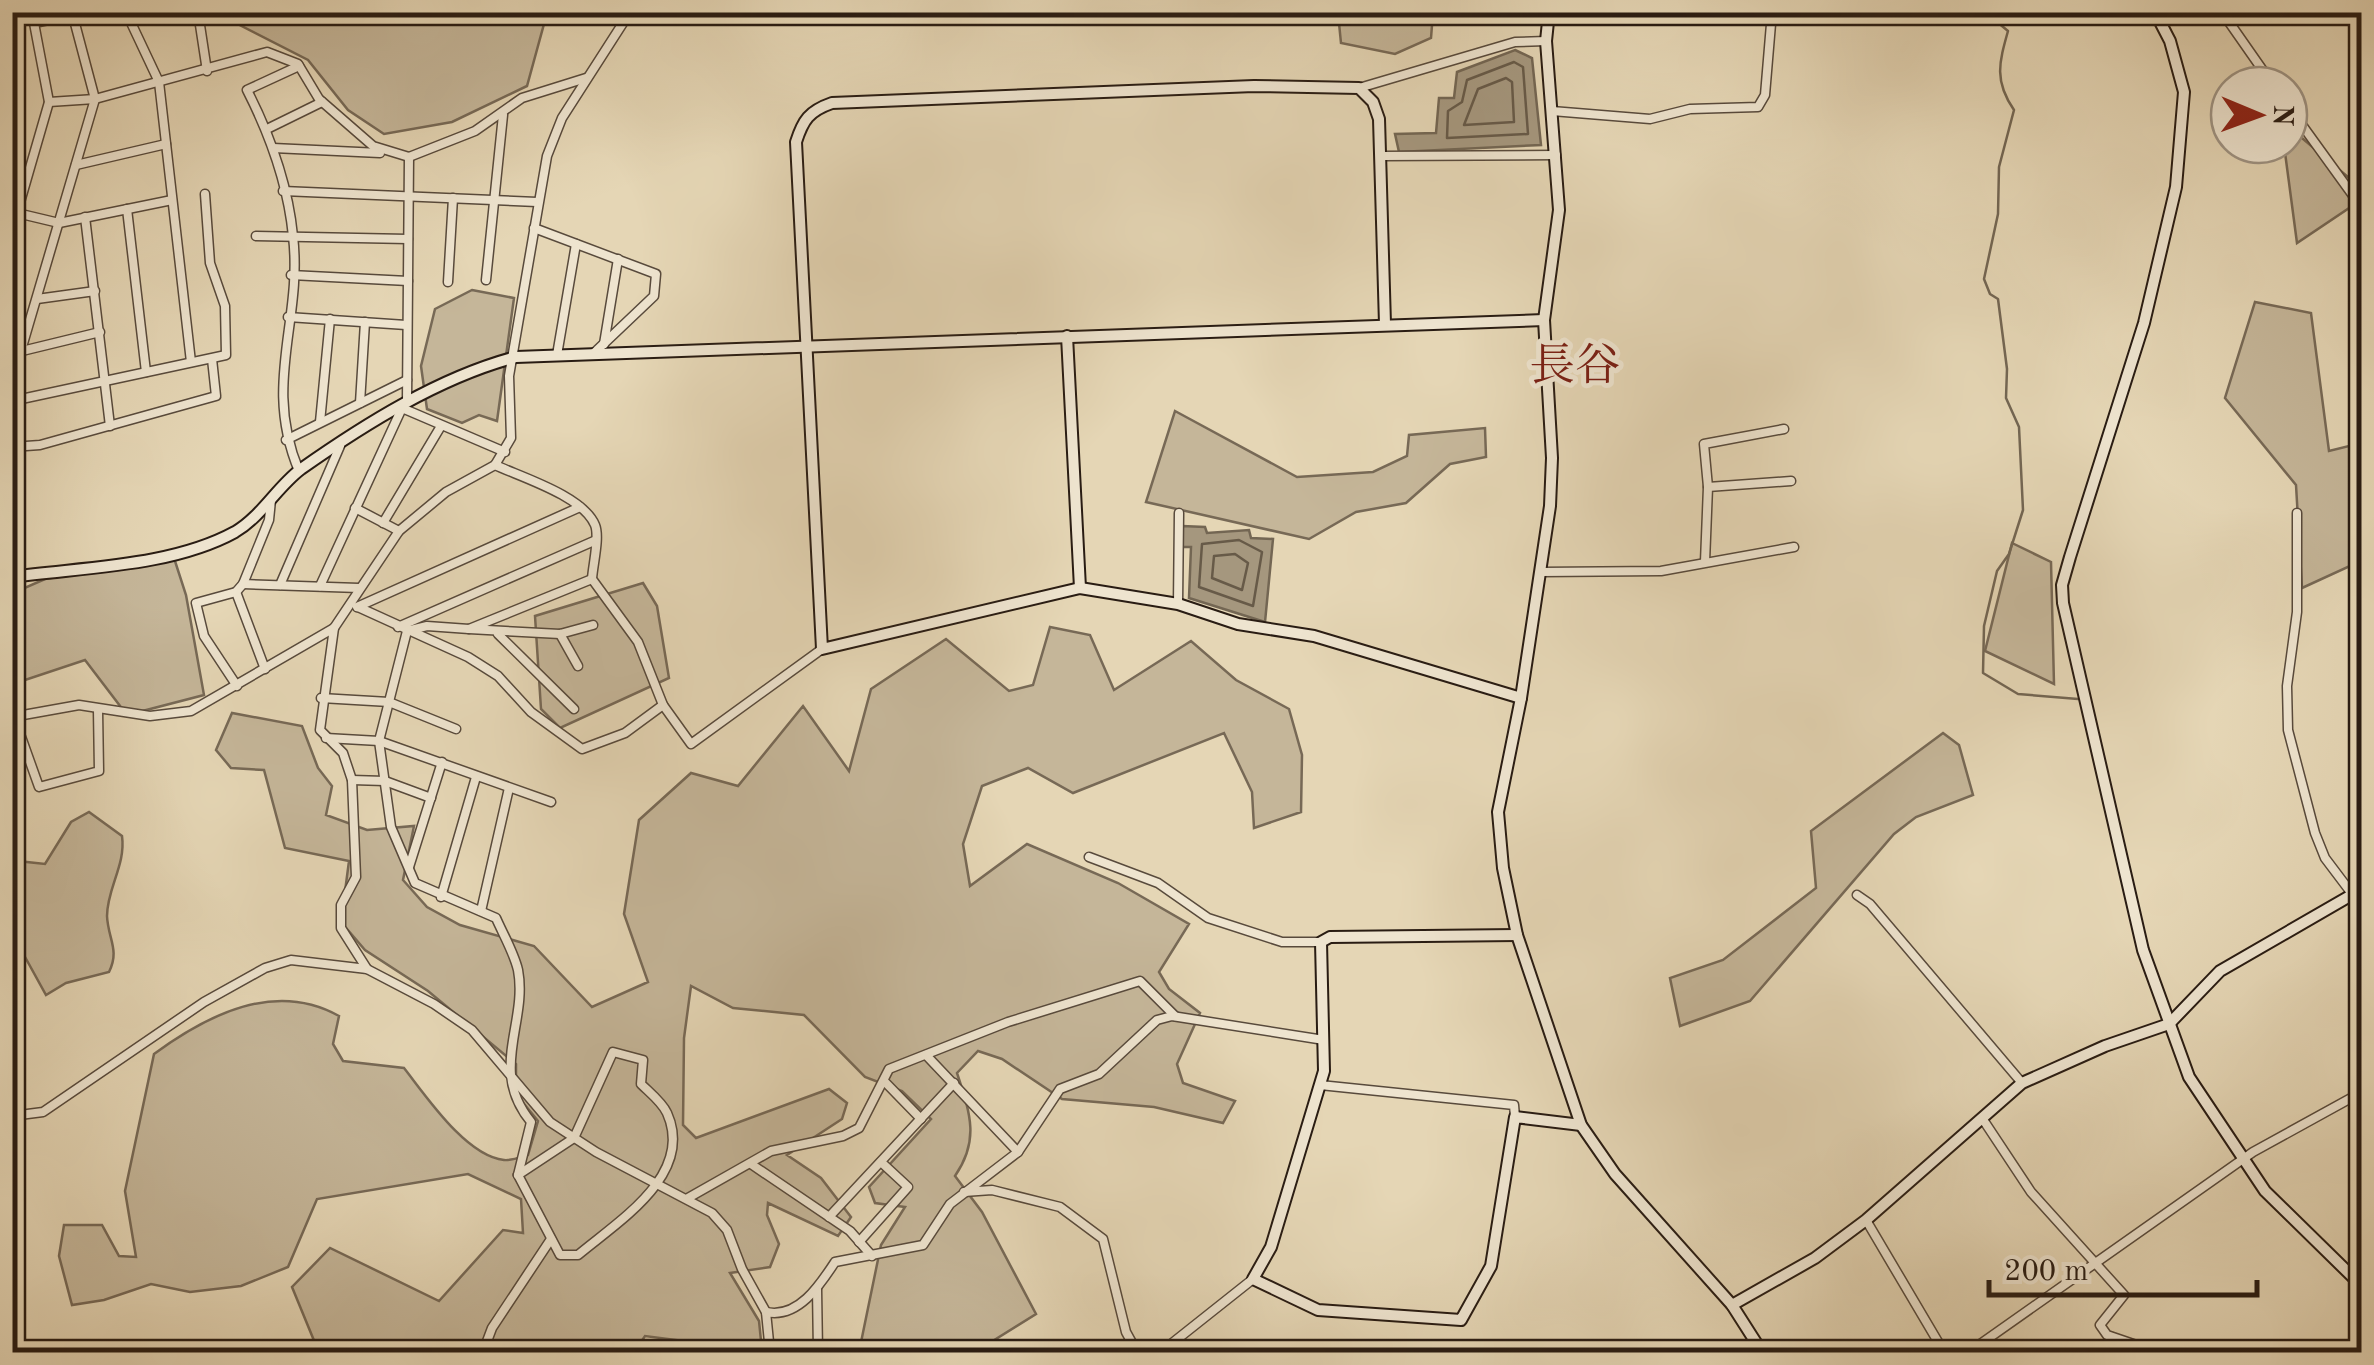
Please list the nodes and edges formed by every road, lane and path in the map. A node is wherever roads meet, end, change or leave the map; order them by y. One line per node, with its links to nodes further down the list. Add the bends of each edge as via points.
1 (86, 12): 9 (street)
2 (126, 12): 15 (street)
3 (198, 12): 13 (street)
4 (1550, 12): 10 (street)
5 (1772, 12): 20 (street, via 1765,95 1758,107 1650,118)
6 (2156, 12): 152 (street, via 2184,92 2176,187 2144,323 2062,585 2136,926)
7 (2222, 12): 11 (street)
8 (627, 13): 14 (street)
9 (73, 16): 17 (street); 18 (street, via 34,23)
10 (1546, 41): 16 (street, via 1515,42); 20 (street)
11 (2260, 65)
12 (299, 66): 13 (street, via 267,52); 19 (street); 22 (street, via 247,90)
13 (206, 72): 15 (street)
14 (587, 78): 21 (street, via 522,98); 37 (street, via 554,136)
15 (159, 82): 17 (street); 24 (street)
16 (1359, 88): 28 (street, via 1380,119); 65 (street, via 1254,86 818,108 802,122 796,142)
17 (95, 98): 18 (street); 30 (street)
18 (49, 102): 40 (street)
19 (322, 102): 22 (street); 26 (street)
20 (1552, 111): 27 (street)
21 (502, 115): 29 (street); 36 (street)
22 (267, 129): 25 (street)
23 (2309, 134): 38 (street)
24 (166, 144): 30 (street); 35 (street)
25 (274, 148): 26 (street); 31 (street)
26 (385, 153): 29 (street)
27 (1556, 155): 28 (street); 58 (street, via 1559,210)
28 (1382, 156): 60 (street)
29 (409, 157): 33 (street)
30 (76, 165): 42 (street)
31 (283, 191): 33 (street); 45 (street)
32 (206, 194): 70 (street, via 210,262 225,306 226,356)
33 (409, 196): 34 (street); 47 (street)
34 (453, 198): 36 (street); 53 (street)
35 (172, 200): 39 (street); 71 (street)
36 (496, 200): 37 (street); 51 (street)
37 (537, 202): 43 (street)
38 (2362, 208)
39 (128, 209): 41 (street); 72 (street)
40 (17, 212): 42 (street); 44 (street)
41 (85, 217): 42 (street); 54 (street)
42 (59, 223): 55 (street)
43 (534, 228): 48 (street); 69 (street)
44 (12, 230)
45 (294, 235): 46 (street); 47 (street); 50 (street)
46 (256, 236)
47 (408, 240): 52 (street)
48 (576, 244): 49 (street); 68 (street)
49 (618, 259): 64 (street); 64 (street, via 656,274 654,296)
50 (292, 275): 52 (street); 56 (street)
51 (486, 280)
52 (408, 281): 61 (street)
53 (448, 282)
54 (95, 291): 55 (street); 62 (street)
55 (36, 299): 66 (street)
56 (288, 318): 57 (street); 83 (street, via 281,411)
57 (330, 319): 59 (street); 79 (street)
58 (1544, 320): 60 (street); 101 (street, via 1552,458)
59 (365, 322): 61 (street); 77 (street)
60 (1386, 324): 63 (street)
61 (406, 325): 74 (street)
62 (100, 332): 66 (street); 73 (street)
63 (1067, 336): 65 (street); 108 (street)
64 (604, 344): 67 (street)
65 (804, 348): 67 (street); 120 (street)
66 (22, 351): 75 (street)
67 (593, 354): 68 (street)
68 (557, 355): 69 (street)
69 (516, 356): 78 (street, via 473,368); 86 (street, via 506,399)
70 (212, 359): 71 (street); 80 (street, via 216,396)
71 (191, 362): 72 (street)
72 (146, 372): 73 (street)
73 (105, 380): 76 (street); 80 (street)
74 (407, 380): 77 (street); 78 (street)
75 (12, 381)
76 (12, 401)
77 (360, 403): 79 (street)
78 (404, 407): 81 (street); 84 (street); 92 (street)
79 (320, 422): 83 (street)
80 (110, 426): 85 (street)
81 (441, 426): 86 (street); 96 (street)
82 (1784, 429): 90 (street, via 1704,444)
83 (286, 440): 88 (street)
84 (340, 446): 88 (street); 105 (street)
85 (12, 447)
86 (506, 452): 87 (street)
87 (495, 464): 93 (street); 97 (street, via 446,492)
88 (299, 471): 91 (street)
89 (1790, 481): 90 (street)
90 (1708, 487): 100 (street)
91 (271, 498): 102 (street, via 240,529 197,547); 104 (street, via 269,520)
92 (354, 508): 96 (street); 106 (street)
93 (580, 508): 98 (street, via 596,527); 111 (street)
94 (1180, 513): 110 (street)
95 (2296, 513): 143 (street, via 2288,730 2325,858)
96 (383, 522): 97 (street)
97 (400, 532): 107 (street)
98 (594, 542): 103 (street); 114 (street)
99 (1794, 547): 100 (street)
100 (1705, 562): 101 (street, via 1661,572)
101 (1540, 572): 125 (street)
102 (12, 578)
103 (592, 579): 116 (street); 127 (street, via 638,642)
104 (242, 584): 105 (street); 109 (street)
105 (280, 585): 106 (street)
106 (320, 586): 107 (street)
107 (359, 588): 112 (street)
108 (1080, 588): 110 (street); 120 (street)
109 (236, 592): 122 (street); 123 (street, via 196,603 204,636)
110 (1178, 604): 125 (street)
111 (358, 606): 112 (street); 114 (street)
112 (348, 610): 115 (street)
113 (593, 625): 119 (street)
114 (398, 626): 117 (street)
115 (334, 628): 122 (street); 124 (street)
116 (470, 629): 117 (street); 118 (street)
117 (407, 631): 126 (street); 127 (street, via 498,676 531,712 582,749 625,733)
118 (498, 634): 119 (street); 128 (street)
119 (560, 634): 121 (street)
120 (822, 648): 127 (street, via 691,744)
121 (578, 666)
122 (265, 669): 123 (street)
123 (236, 686): 129 (street, via 168,716)
124 (322, 698): 126 (street); 132 (street, via 320,730)
125 (1522, 698): 148 (street, via 1498,822)
126 (389, 702): 131 (street); 133 (street)
127 (664, 705)
128 (574, 709)
129 (98, 710): 130 (street, via 80,705); 130 (street, via 100,771 39,786)
130 (13, 717)
131 (456, 729)
132 (326, 738): 133 (street); 136 (street, via 344,753)
133 (380, 740): 134 (street); 137 (street)
134 (442, 762): 135 (street); 139 (street)
135 (476, 776): 138 (street); 145 (street)
136 (352, 780): 137 (street); 150 (street, via 356,877 341,905 341,928)
137 (384, 781): 139 (street); 142 (street, via 391,827)
138 (509, 788): 140 (street); 147 (street)
139 (430, 798): 142 (street)
140 (551, 802)
141 (1089, 858): 149 (street, via 1158,883 1208,918 1282,942)
142 (409, 868): 145 (street, via 415,883)
143 (2356, 892): 146 (street); 152 (street, via 2220,971)
144 (1857, 895): 159 (street)
145 (440, 897): 147 (street)
146 (2362, 907)
147 (481, 912): 155 (street, via 496,918 518,970 508,1047)
148 (1517, 936): 149 (street); 165 (street)
149 (1321, 942): 153 (street)
150 (367, 970): 155 (street, via 472,1030); 161 (street, via 290,960 264,968 43,1112)
151 (1175, 1016): 153 (street); 154 (street, via 1140,980 1126,982); 167 (street, via 1157,1020 1098,1074 1060,1089)
152 (2169, 1024): 159 (street); 168 (street, via 2190,1077)
153 (1324, 1040): 158 (street)
154 (926, 1055): 156 (street, via 889,1069); 157 (street)
155 (514, 1078): 166 (street, via 550,1122); 171 (street, via 517,1106 531,1122)
156 (884, 1081): 164 (street); 170 (street, via 859,1128 771,1151)
157 (954, 1084): 164 (street); 167 (street)
158 (1320, 1084): 162 (street, via 1514,1105); 181 (street, via 1271,1247)
159 (2022, 1084): 163 (street)
160 (2362, 1092): 168 (street)
161 (12, 1116)
162 (1515, 1117): 165 (street); 181 (street, via 1491,1266 1461,1320 1318,1310)
163 (1982, 1118): 176 (street); 180 (street, via 2032,1192)
164 (921, 1120): 169 (street)
165 (1581, 1124): 184 (street, via 1615,1174)
166 (574, 1138): 171 (street); 172 (street); 172 (street, via 614,1052 642,1060 640,1084 666,1110 672,1130)
167 (1018, 1152): 173 (street)
168 (2241, 1160): 180 (street); 182 (street, via 2283,1214)
169 (881, 1162): 175 (street); 178 (street, via 908,1187)
170 (751, 1164): 174 (street); 175 (street)
171 (518, 1175): 177 (street)
172 (660, 1185): 174 (street); 177 (street, via 573,1258 560,1255)
173 (964, 1192): 179 (street, via 923,1245); 189 (street, via 992,1190 1060,1207 1103,1239)
174 (688, 1198): 185 (street, via 728,1230)
175 (830, 1217): 178 (street)
176 (1866, 1220): 184 (street); 192 (street)
177 (551, 1240): 186 (street)
178 (859, 1242): 179 (street)
179 (872, 1256): 183 (street, via 835,1262)
180 (2098, 1261): 193 (street); 194 (street, via 2124,1295 2100,1324 2107,1335)
181 (1253, 1279): 190 (street)
182 (2362, 1286)
183 (818, 1290): 185 (street, via 780,1315); 188 (street)
184 (1732, 1305): 191 (street)
185 (766, 1312): 187 (street)
186 (483, 1352)
187 (770, 1352)
188 (818, 1352)
189 (1136, 1352)
190 (1161, 1352)
191 (1762, 1352)
192 (1944, 1352)
193 (1969, 1352)
194 (2147, 1352)

